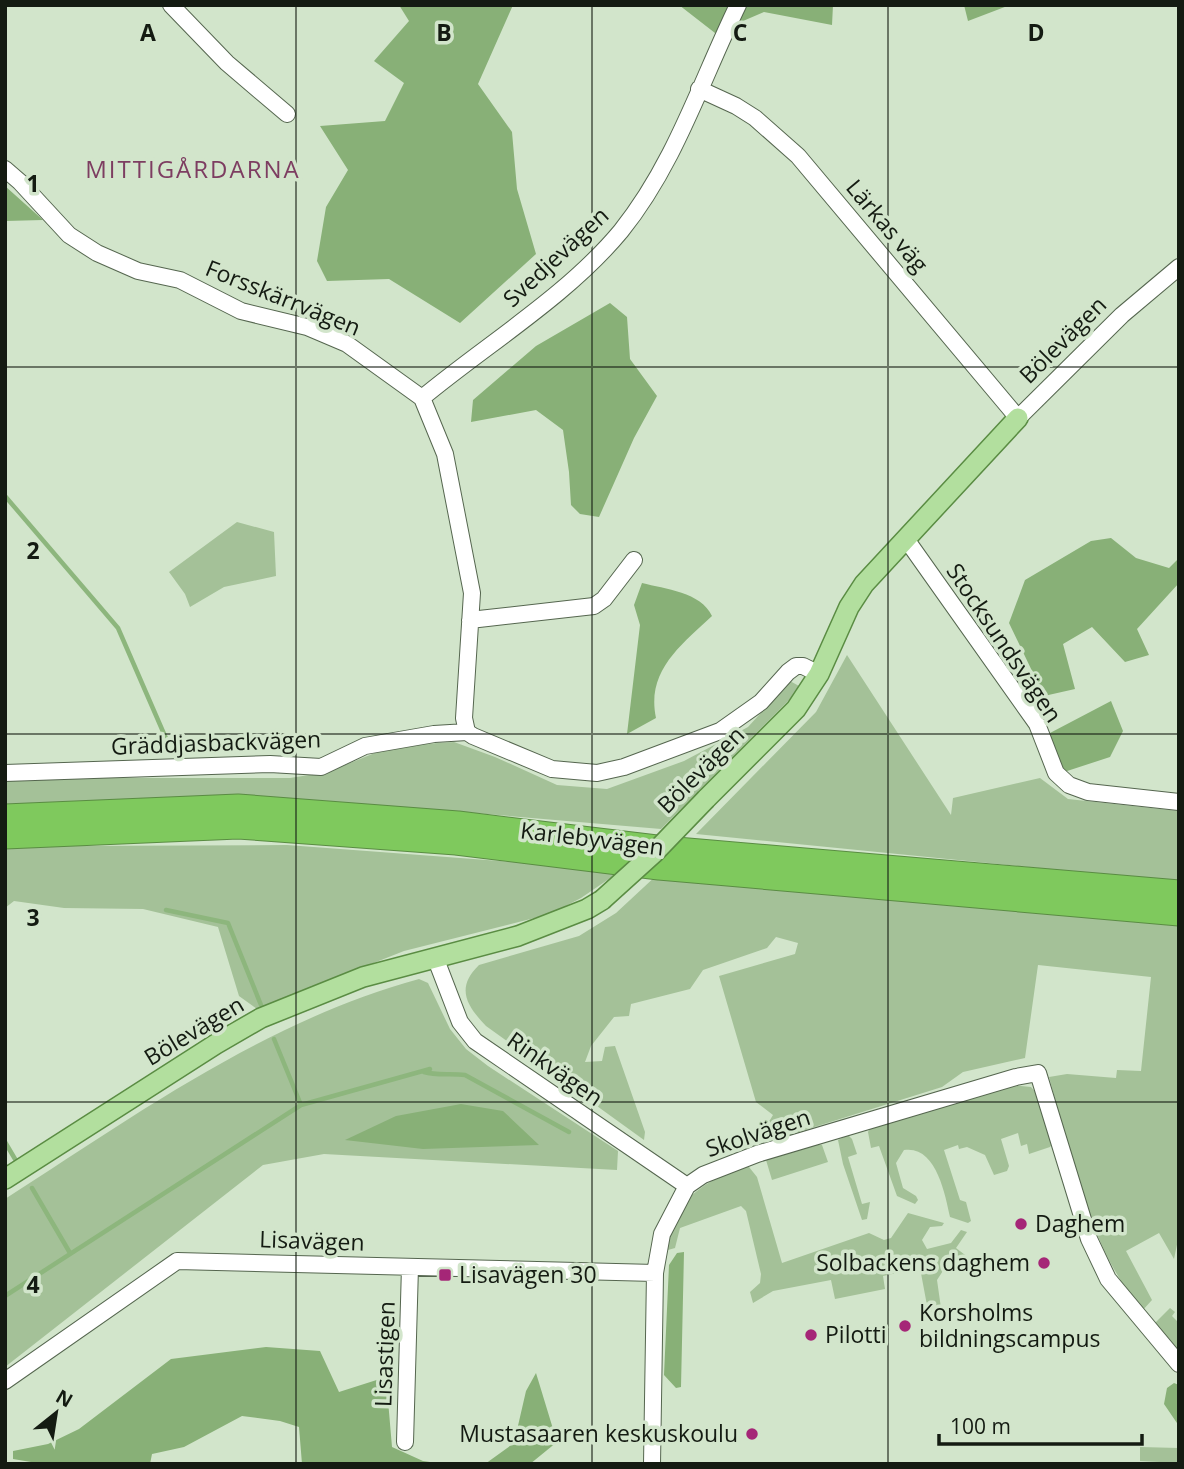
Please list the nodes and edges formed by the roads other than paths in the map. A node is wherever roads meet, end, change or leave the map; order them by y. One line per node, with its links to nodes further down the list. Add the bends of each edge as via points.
1 (172, 5): 4 (street, via 227,63)
2 (738, 5): 3 (street, Svedjevägen)
3 (699, 89): 7 (street, Svedjevägen, via 662,171 620,231 540,308); 8 (street, Lärkas väg, via 755,118 798,156)
4 (287, 114)
5 (5, 169): 7 (street, Forsskärrvägen, via 69,235 97,253 138,271 180,280 241,311 307,327 346,344)
6 (1179, 267): 8 (street, Bölevägen, via 1122,315)
7 (422, 398): 11 (street, via 445,454 472,593)
8 (1018, 418): 9 (main road, Bölevägen)
9 (906, 539): 12 (main road, Bölevägen, via 856,596); 15 (street, Stocksundsvägen, via 1037,724 1056,773 1069,785 1088,792)
10 (634, 560): 11 (street, via 594,606)
11 (470, 620): 13 (street)
12 (819, 674): 13 (street, via 796,666 761,702 720,731 597,773 552,769); 20 (main road, Bölevägen, bridge, via 796,709 603,900 519,936)
13 (467, 732): 14 (street, Gräddjasbackvägen, via 365,746 321,766)
14 (5, 773)
15 (1179, 802)
16 (5, 816): 18 (highway, Karlebyvägen, via 238,806)
17 (5, 836): 19 (highway, Karlebyvägen, via 238,827 456,843 659,867)
18 (1179, 892)
19 (1179, 914)
20 (435, 957): 21 (main road, Bölevägen, via 363,977 261,1018); 22 (street, Rinkvägen, via 460,1022 475,1041)
21 (5, 1180)
22 (687, 1186): 24 (street, Skolvägen, via 662,1234); 25 (street, Skolvägen, via 757,1154 1038,1073 1098,1259 1108,1279)
23 (410, 1267): 24 (street, Lisavägen); 26 (street, Lisavägen, via 177,1261); 27 (street, Lisastigen)
24 (656, 1273): 28 (street, Skolvägen)
25 (1179, 1364)
26 (5, 1381)
27 (405, 1442)
28 (652, 1464)

